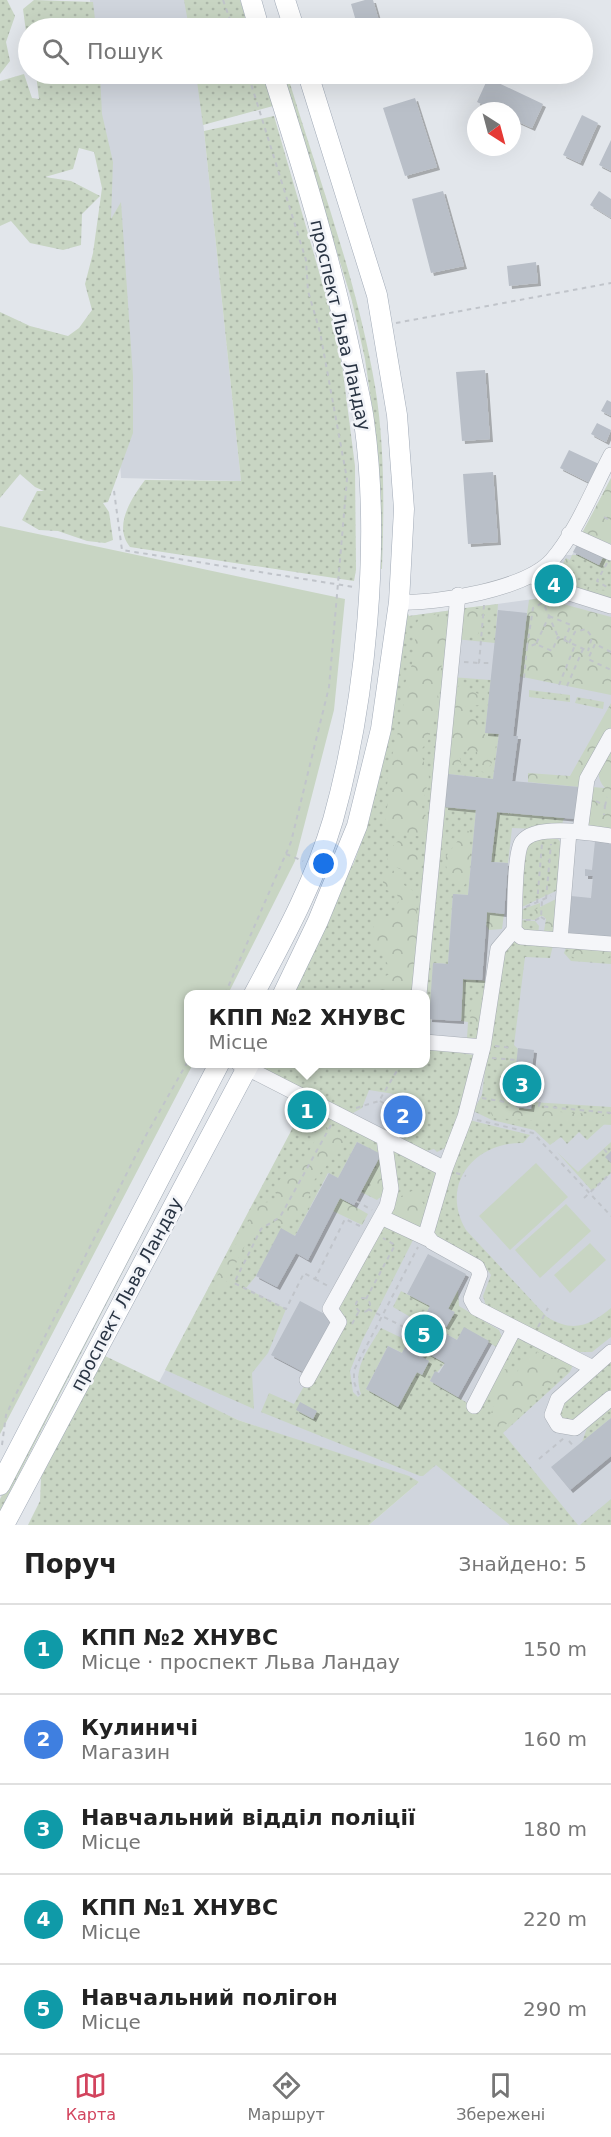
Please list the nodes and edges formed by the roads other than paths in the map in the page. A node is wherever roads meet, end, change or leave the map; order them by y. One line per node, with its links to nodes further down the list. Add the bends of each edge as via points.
1 (250, 0): 3 (main road)
2 (285, 0): 4 (main road)
3 (256, 18)
4 (291, 18)
5 (276, 84): 11 (main road, проспект Льва Ландау, via 340,305 364,420 372,509)
6 (311, 84): 13 (main road, проспект Льва Ландау, via 377,296 397,415 404,509)
7 (611, 455): 8 (lane)
8 (569, 534): 9 (lane); 10 (lane, via 552,560)
9 (611, 553)
10 (532, 575): 12 (lane, via 485,591); 14 (lane, via 550,587)
11 (368, 589): 13 (main road); 21 (main road, проспект Льва Ландау, via 354,726 332,821 297,913)
12 (458, 595): 13 (lane); 23 (lane)
13 (399, 602): 22 (main road, проспект Льва Ландау, via 381,729 357,826)
14 (611, 606)
15 (611, 736): 16 (lane, via 587,779)
16 (574, 832): 17 (lane); 18 (lane, via 527,837 519,850); 19 (lane)
17 (611, 836)
18 (513, 930): 19 (lane, via 521,937); 25 (lane, via 498,949)
19 (560, 940): 20 (lane)
20 (611, 944)
21 (256, 990)
22 (285, 990)
23 (418, 990)
24 (430, 1043): 25 (lane)
25 (482, 1050): 30 (lane, via 465,1117)
26 (217, 1068): 39 (main road, проспект Льва Ландау)
27 (243, 1068): 40 (main road, проспект Льва Ландау)
28 (251, 1068): 29 (lane)
29 (384, 1138): 30 (lane); 31 (lane, via 391,1189)
30 (445, 1168): 32 (lane)
31 (382, 1216): 32 (lane); 36 (lane, via 330,1309 339,1322)
32 (426, 1238): 33 (lane, via 477,1267 480,1274 472,1304)
33 (514, 1329): 35 (lane); 38 (lane)
34 (611, 1352): 35 (lane)
35 (593, 1368): 37 (lane, via 554,1404 555,1421 564,1428 575,1428)
36 (307, 1380)
37 (611, 1398)
38 (474, 1406)
39 (0, 1485)
40 (4, 1525)

